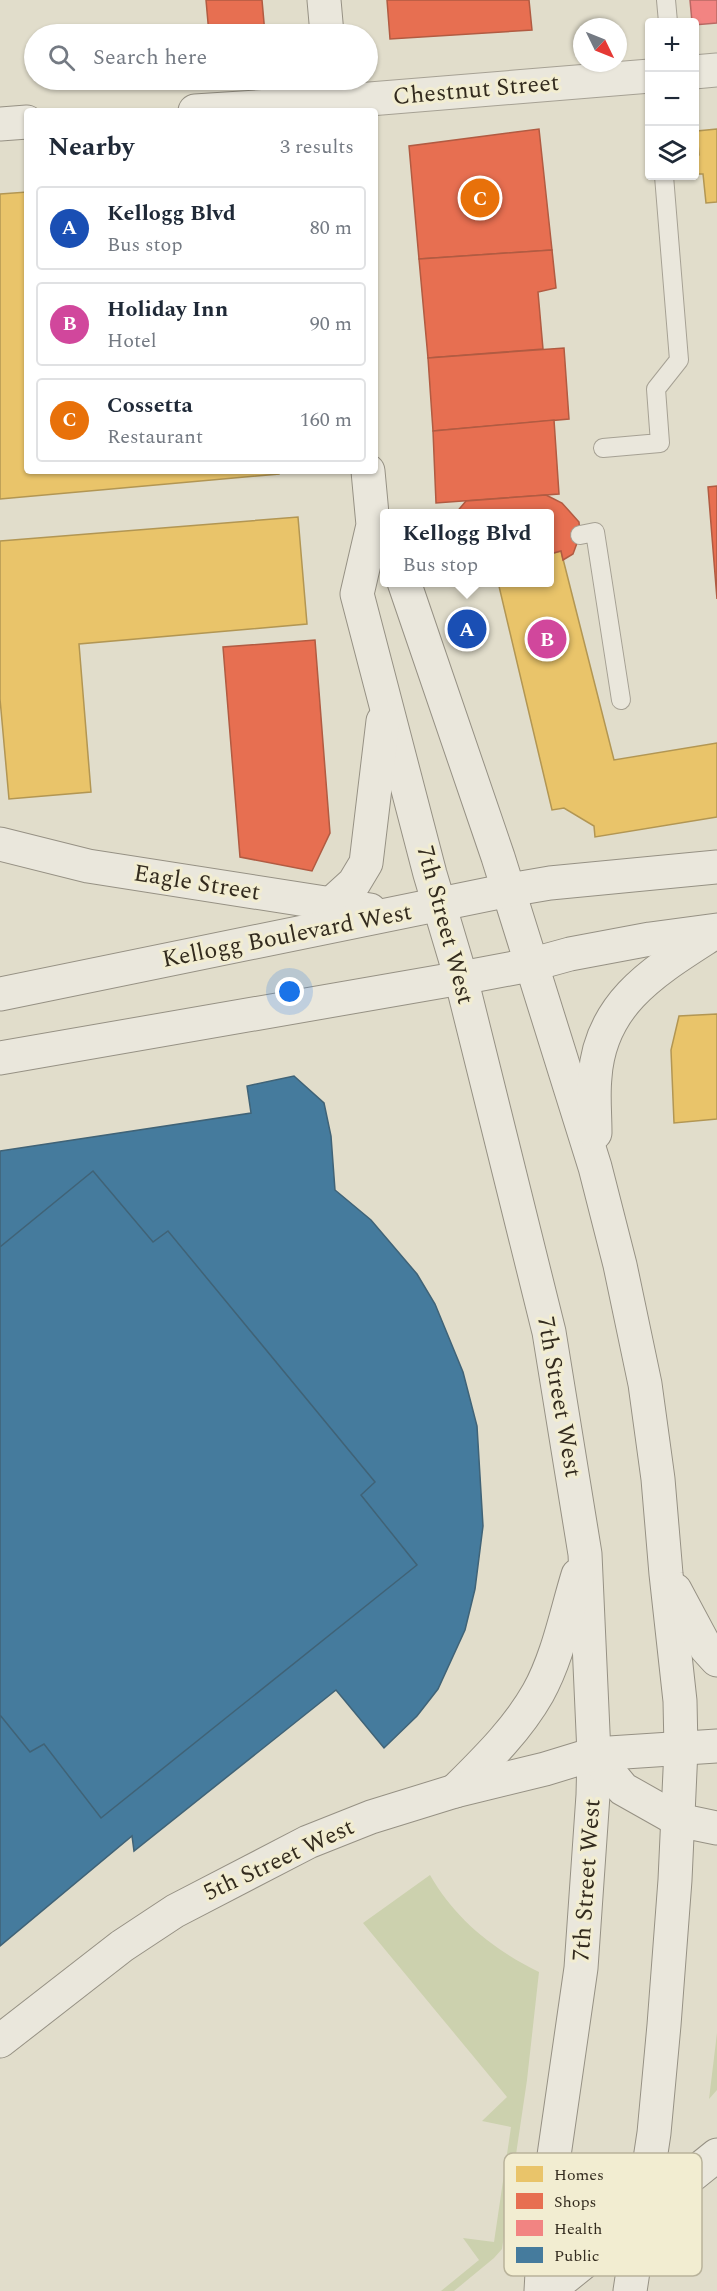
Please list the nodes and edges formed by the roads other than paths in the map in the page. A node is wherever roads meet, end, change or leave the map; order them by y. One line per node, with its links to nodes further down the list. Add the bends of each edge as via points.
1 (324, 0): 4 (main road)
2 (666, 0): 3 (lane)
3 (668, 18)
4 (326, 24)
5 (717, 70): 6 (main road)
6 (699, 72)
7 (645, 76): 8 (main road, Chestnut Street)
8 (333, 97): 9 (main road, Chestnut Street)
9 (225, 108)
10 (24, 122): 11 (main road)
11 (0, 124)
12 (664, 180): 13 (lane, via 679,360 656,389 660,443)
13 (603, 448)
14 (369, 474): 16 (main road, 7th Street West)
15 (580, 535): 18 (lane, via 595,532)
16 (379, 536): 19 (main road, 7th Street West, via 357,594)
17 (406, 587): 22 (main road)
18 (621, 700)
19 (385, 705): 23 (main road, via 366,863 354,883); 24 (main road, 7th Street West)
20 (0, 844): 23 (main road, Eagle Street, via 88,866)
21 (717, 867): 22 (main road, Kellogg Boulevard West)
22 (509, 890): 24 (main road, Kellogg Boulevard West); 28 (main road)
23 (331, 905): 25 (main road, Eagle Street); 27 (main road)
24 (439, 905): 25 (main road, Kellogg Boulevard West); 29 (main road, 7th Street West)
25 (396, 913): 27 (main road, Kellogg Boulevard West)
26 (717, 931): 28 (main road, via 650,939); 32 (main road, via 662,966 630,993 612,1020 601,1042 595,1076)
27 (296, 933): 30 (main road, Kellogg Boulevard West)
28 (530, 965): 29 (main road); 32 (main road)
29 (461, 978): 31 (main road); 33 (main road, 7th Street West, via 549,1332)
30 (0, 994)
31 (0, 1058)
32 (595, 1167): 34 (main road, via 645,1384)
33 (585, 1554): 38 (main road, 7th Street West); 39 (main road, via 539,1691 493,1753)
34 (666, 1574): 35 (main road, via 706,1648); 37 (main road, via 680,1701)
35 (717, 1660)
36 (717, 1746): 37 (main road, 5th Street West)
37 (681, 1749): 38 (main road, 5th Street West); 40 (main road)
38 (594, 1754): 39 (main road, 5th Street West); 40 (main road, via 622,1789); 43 (main road, 7th Street West, via 581,1968)
39 (455, 1791): 42 (main road, 5th Street West, via 371,1817 237,1877 122,1946)
40 (678, 1820): 41 (main road); 44 (main road)
41 (717, 1828)
42 (3, 2033)
43 (554, 2153)
44 (651, 2153)
45 (717, 2155): 46 (main road)
46 (702, 2167)
47 (542, 2276): 50 (main road, 7th Street West)
48 (567, 2276): 51 (main road)
49 (632, 2276): 52 (main road)
50 (541, 2291)
51 (548, 2291)
52 (630, 2291)

